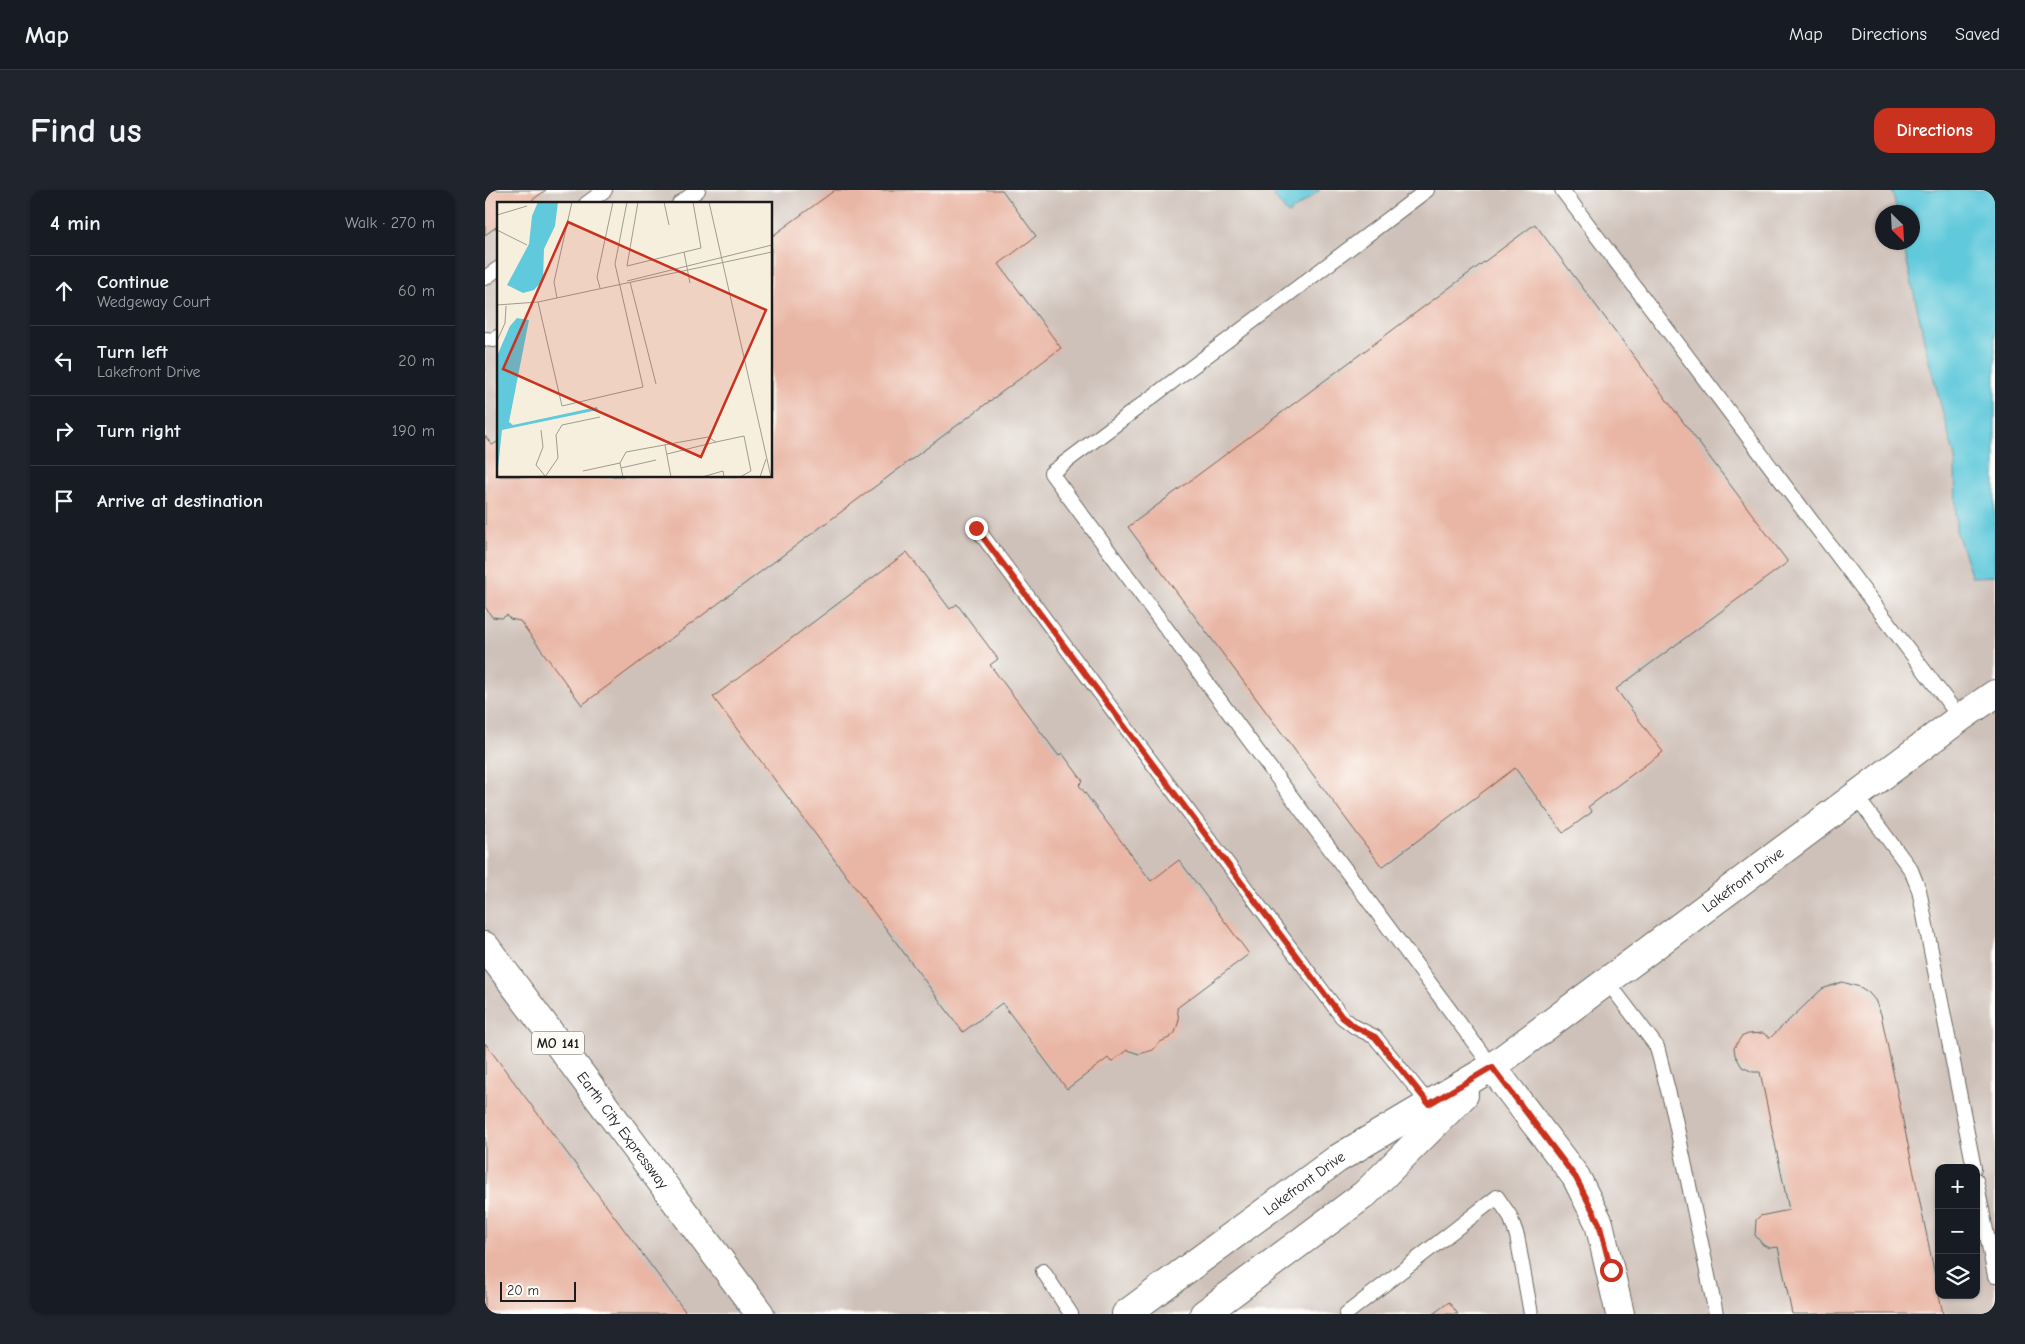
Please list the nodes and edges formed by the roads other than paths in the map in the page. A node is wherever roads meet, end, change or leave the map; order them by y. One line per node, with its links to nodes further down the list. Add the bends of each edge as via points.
1 (605, 190): 5 (lane)
2 (698, 190): 6 (lane)
3 (1427, 190): 17 (lane, via 1051,473)
4 (1562, 190): 13 (lane)
5 (589, 202)
6 (682, 202)
7 (497, 269): 8 (lane)
8 (485, 278)
9 (497, 338): 10 (lane)
10 (485, 339)
11 (976, 528): 18 (lane, via 1342,1017 1375,1037)
12 (1995, 694): 13 (main road, Lakefront Drive)
13 (1960, 718): 14 (main road, Lakefront Drive)
14 (1856, 796): 16 (main road, Lakefront Drive); 19 (lane, via 1911,870 1919,890)
15 (485, 946): 23 (main road, Earth City Expressway / MO 141)
16 (1607, 981): 17 (main road, Lakefront Drive); 30 (lane, via 1657,1047)
17 (1492, 1067): 18 (main road, Lakefront Drive); 26 (main road, Lakefront Drive, via 1365,1194); 29 (main road, via 1576,1178 1599,1223)
18 (1429, 1104): 25 (main road, Lakefront Drive, via 1337,1159)
19 (1973, 1164)
20 (1980, 1200): 22 (lane)
21 (1043, 1271): 24 (lane)
22 (1995, 1276)
23 (760, 1314)
24 (1071, 1314)
25 (1126, 1314)
26 (1205, 1314)
27 (1346, 1314): 28 (lane, via 1497,1197 1510,1216 1517,1236)
28 (1531, 1314)
29 (1619, 1314)
30 (1716, 1314)

